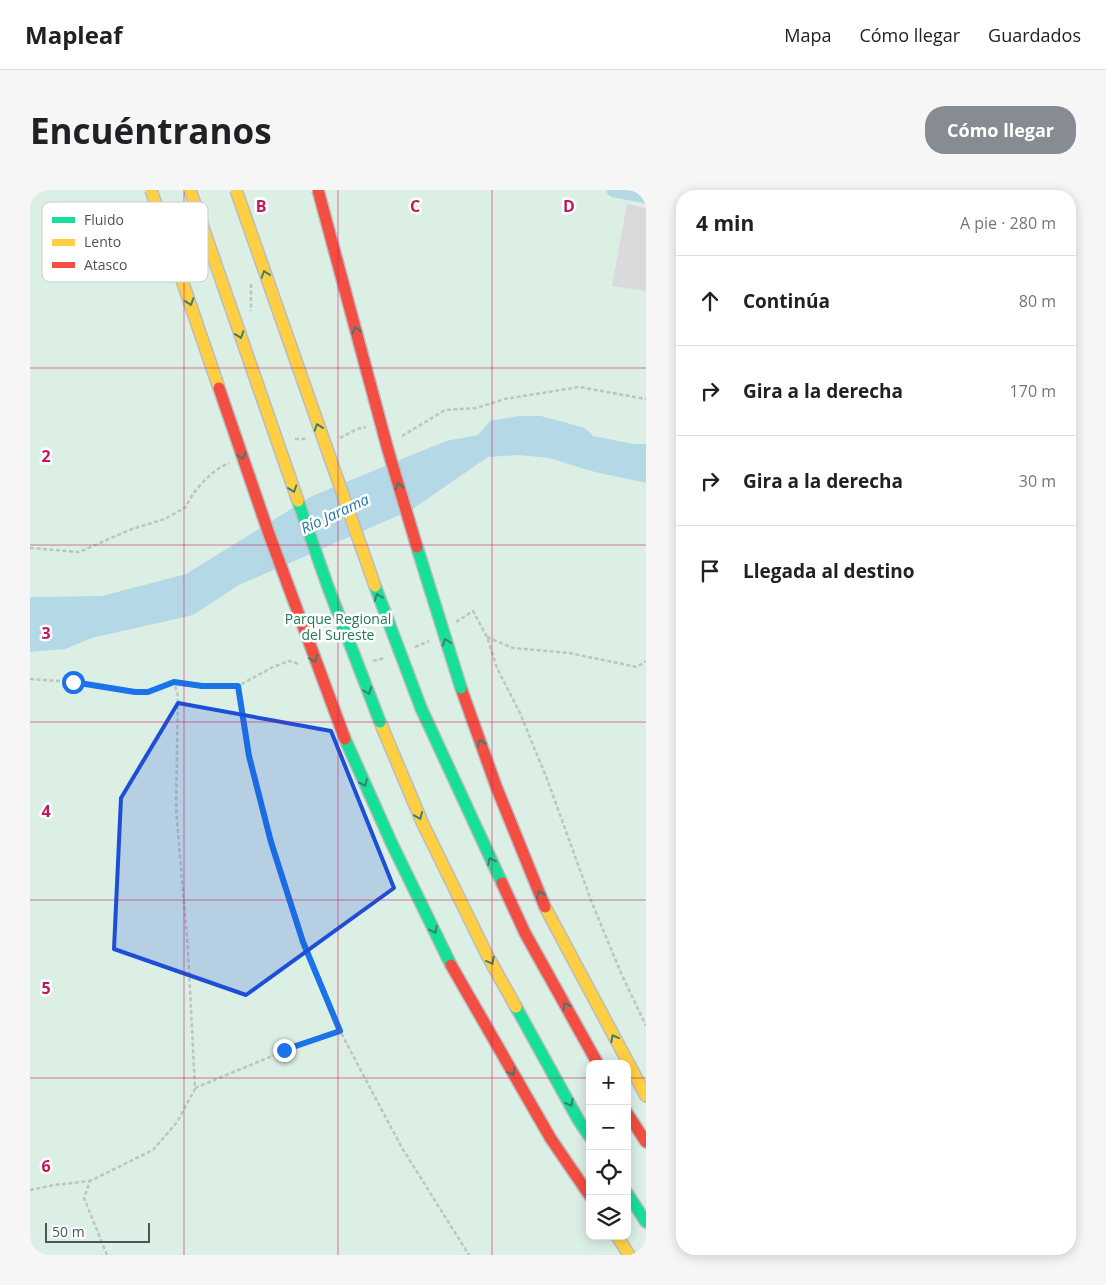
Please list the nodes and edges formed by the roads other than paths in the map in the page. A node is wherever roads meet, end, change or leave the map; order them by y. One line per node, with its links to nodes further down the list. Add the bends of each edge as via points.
1 (151, 190): 5 (highway, one-way to 5, bridge)
2 (190, 190): 6 (highway, one-way to 6, bridge)
3 (236, 190): 9 (highway, one-way to 3, bridge, via 526,933 421,708 367,566)
4 (318, 190): 10 (highway, one-way to 4, bridge, via 550,918 496,786 426,578)
5 (155, 202)
6 (194, 202)
7 (208, 242): 12 (highway, one-way to 12, bridge, via 316,553 422,822 487,955)
8 (182, 282): 14 (highway, one-way to 14, bridge, via 268,534 344,739 455,973 551,1139)
9 (596, 1060)
10 (646, 1096)
11 (631, 1119): 13 (highway)
12 (586, 1131)
13 (646, 1142)
14 (589, 1195)
15 (628, 1195): 16 (highway)
16 (646, 1222)
17 (619, 1240): 18 (highway)
18 (629, 1255)

